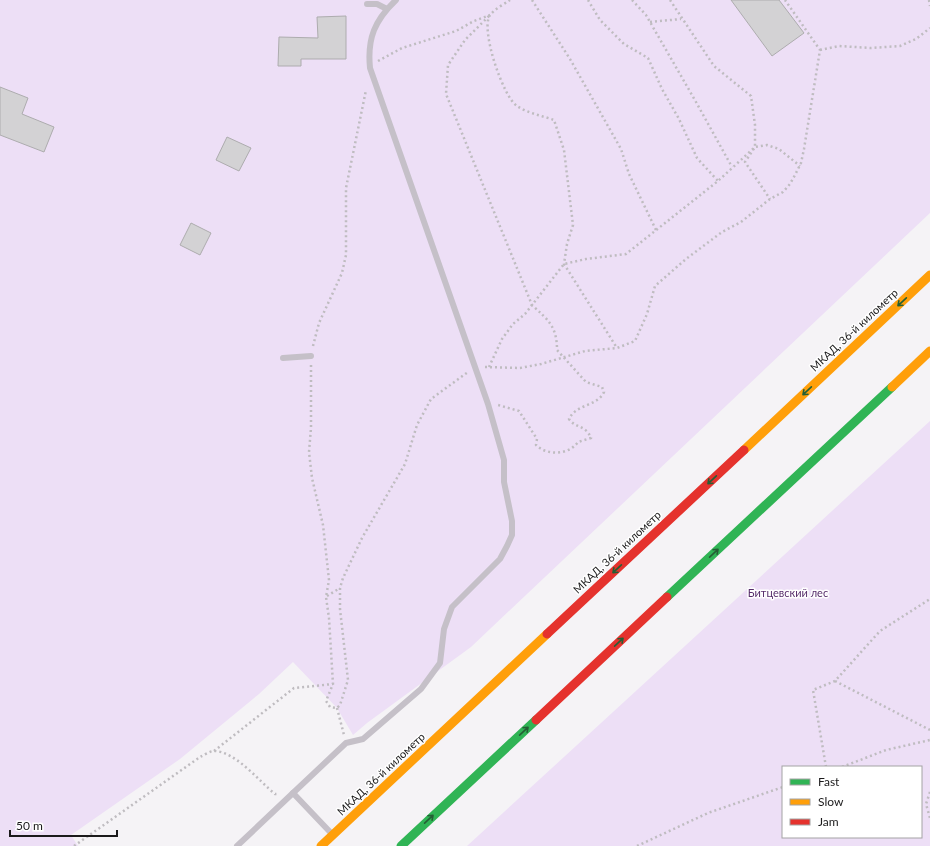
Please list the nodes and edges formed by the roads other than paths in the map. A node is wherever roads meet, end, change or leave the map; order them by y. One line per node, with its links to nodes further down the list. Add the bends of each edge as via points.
1 (396, 0): 3 (lane)
2 (367, 4): 3 (lane, via 377,4)
3 (387, 9): 8 (lane, via 376,24 368,49 370,68 488,404 504,460 504,482 512,521 512,535 500,559 452,607 444,629 440,663 428,681 363,739 346,743)
4 (930, 275): 9 (highway, МКАД, 36-й километр, one-way to 9)
5 (930, 351): 12 (highway, one-way to 5)
6 (311, 356): 7 (lane)
7 (284, 358)
8 (293, 793): 9 (lane); 10 (lane)
9 (333, 835): 11 (highway, МКАД, 36-й километр)
10 (237, 846)
11 (321, 846)
12 (401, 846)

